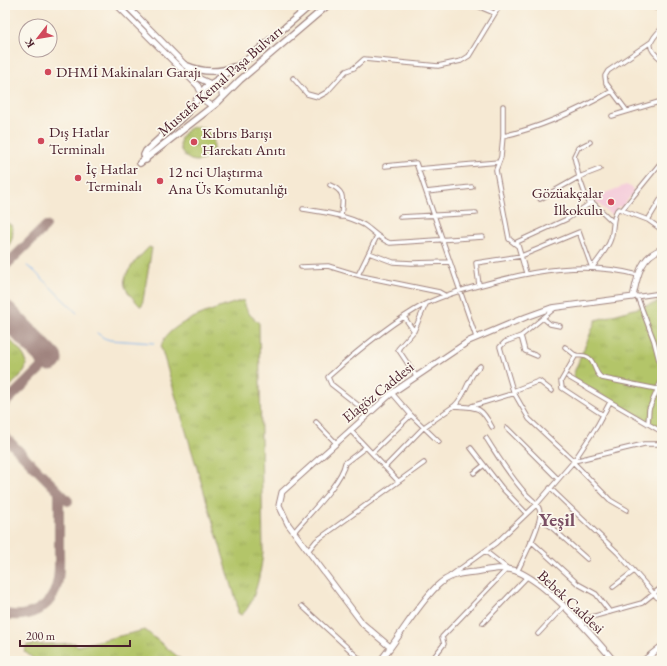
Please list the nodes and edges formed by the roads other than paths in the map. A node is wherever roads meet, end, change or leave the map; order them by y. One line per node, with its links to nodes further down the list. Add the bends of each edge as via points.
1 (117, 5): 18 (street, via 198,86)
2 (126, 5): 14 (street)
3 (311, 5): 13 (main road, Mustafa Kemal Paşa Bulvarı)
4 (328, 5): 19 (main road, Mustafa Kemal Paşa Bulvarı)
5 (475, 5): 9 (street)
6 (500, 5): 9 (street)
7 (650, 5): 8 (main road)
8 (662, 8)
9 (494, 13): 15 (street, via 469,56 461,61 435,66 364,59 346,71 327,92 318,97 307,94)
10 (662, 28): 11 (street)
11 (651, 42): 12 (street, via 652,52); 17 (street, via 607,73 605,80)
12 (662, 60)
13 (241, 64): 14 (main road, via 228,69 208,71); 16 (main road, Mustafa Kemal Paşa Bulvarı)
14 (185, 65): 16 (street, via 198,78)
15 (293, 78)
16 (213, 83): 18 (main road, Mustafa Kemal Paşa Bulvarı); 19 (street, via 220,88)
17 (612, 91): 23 (street); 25 (street, via 574,112 533,129)
18 (201, 94): 21 (street); 27 (main road, Mustafa Kemal Paşa Bulvarı, via 188,112 146,151)
19 (223, 97): 21 (main road, Mustafa Kemal Paşa Bulvarı)
20 (662, 101): 23 (street)
21 (212, 106): 27 (main road, Mustafa Kemal Paşa Bulvarı)
22 (502, 106): 25 (street)
23 (627, 111): 24 (street)
24 (612, 116)
25 (503, 136): 29 (street)
26 (590, 142): 34 (street, via 574,153)
27 (146, 160): 30 (main road, Mustafa Kemal Paşa Bulvarı)
28 (662, 161): 42 (street)
29 (499, 162): 32 (street); 53 (street, via 496,170 509,239)
30 (140, 163)
31 (385, 166): 32 (street, via 416,163)
32 (418, 169): 37 (street)
33 (600, 169): 34 (street)
34 (579, 177): 39 (street); 40 (street)
35 (330, 185): 45 (street, via 342,193)
36 (472, 187): 37 (street)
37 (426, 192): 44 (street)
38 (662, 198): 47 (street)
39 (540, 199)
40 (589, 205): 48 (street, via 592,202); 53 (street, via 567,219 517,242)
41 (303, 209): 45 (street)
42 (622, 210): 47 (street); 48 (street, via 617,210)
43 (476, 213): 44 (street)
44 (434, 216): 46 (street); 52 (street)
45 (341, 217): 50 (street, via 363,225)
46 (400, 217)
47 (648, 220): 49 (street)
48 (612, 221): 59 (street, via 609,244)
49 (662, 230)
50 (377, 236): 52 (street, via 390,243); 55 (street)
51 (483, 237): 52 (street)
52 (442, 241): 57 (street)
53 (518, 246): 56 (street)
54 (662, 249): 62 (street, via 645,260)
55 (369, 253): 57 (street, via 393,262); 61 (street)
56 (521, 256): 59 (street, via 579,232); 60 (street); 63 (street, via 476,263)
57 (449, 262): 64 (street)
58 (301, 267): 61 (street, via 328,266)
59 (592, 268): 60 (street); 62 (street, via 620,270)
60 (526, 274): 63 (street)
61 (358, 275): 66 (street, via 439,292)
62 (638, 275): 67 (street)
63 (479, 286): 64 (street)
64 (459, 292): 66 (street); 75 (street)
65 (662, 293): 67 (street)
66 (446, 296): 68 (street)
67 (635, 297): 69 (street, Elagöz Caddesi); 80 (street, via 654,341)
68 (426, 304): 70 (street); 73 (street)
69 (556, 307): 71 (street); 75 (street, Elagöz Caddesi, via 534,313)
70 (404, 317): 73 (street); 91 (street, via 328,377 330,384)
71 (543, 318): 72 (street, via 550,324); 74 (street)
72 (560, 326)
73 (414, 331): 81 (street, via 398,349)
74 (521, 336): 78 (street, via 525,351); 86 (street, via 505,342 500,347)
75 (476, 337): 81 (street, Elagöz Caddesi)
76 (565, 347): 77 (street)
77 (576, 355): 84 (street, via 588,358 602,378); 93 (street, via 561,381 562,388)
78 (537, 356)
79 (480, 366): 89 (street)
80 (662, 372)
81 (416, 376): 87 (street, Elagöz Caddesi)
82 (568, 377): 88 (street)
83 (662, 379): 84 (street)
84 (657, 389): 95 (street)
85 (552, 391): 86 (street, via 539,381)
86 (514, 392): 90 (street); 108 (street, via 528,419)
87 (392, 393): 91 (street, Elagöz Caddesi); 92 (street)
88 (610, 402): 93 (street); 95 (street)
89 (454, 406): 90 (street); 96 (street)
90 (470, 406): 97 (street, via 483,411)
91 (368, 414): 99 (street, Elagöz Caddesi)
92 (411, 415): 96 (street); 107 (street)
93 (603, 415): 108 (street)
94 (316, 422): 103 (street)
95 (648, 424): 100 (street)
96 (424, 427): 102 (street); 111 (street)
97 (492, 427)
98 (507, 428): 113 (street)
99 (350, 430): 103 (street, Elagöz Caddesi); 105 (street)
100 (662, 432)
101 (486, 438): 116 (street, via 514,481)
102 (439, 442)
103 (336, 443): 120 (street, Elagöz Caddesi, via 280,495 280,508)
104 (662, 444): 108 (street, via 644,444)
105 (366, 447): 107 (street); 120 (street, via 345,463 344,471 330,490)
106 (471, 448): 110 (street)
107 (372, 453): 111 (street)
108 (573, 462): 113 (street); 117 (street, via 610,500)
109 (424, 463): 114 (street)
110 (484, 465): 112 (street); 118 (street)
111 (385, 467): 114 (street)
112 (474, 473)
113 (558, 479): 115 (street)
114 (398, 481): 122 (street, via 316,541)
115 (550, 488): 116 (street); 126 (street)
116 (536, 504): 118 (street); 119 (street)
117 (627, 510)
118 (526, 513): 123 (street)
119 (540, 517): 121 (street); 124 (street)
120 (294, 532): 122 (street, Elagöz Caddesi)
121 (531, 541): 127 (street); 136 (street, via 578,584 596,594)
122 (308, 551): 141 (street, Elagöz Caddesi, via 363,624)
123 (486, 551): 125 (street); 129 (street)
124 (587, 559)
125 (508, 569): 127 (street, Bebek Caddesi); 129 (street, Bebek Caddesi, via 467,573); 144 (street, via 442,637 444,644 434,657)
126 (634, 571): 130 (street); 132 (street)
127 (517, 572): 128 (street, Bebek Caddesi)
128 (527, 577): 135 (street, Bebek Caddesi); 138 (street)
129 (444, 581): 141 (street, Bebek Caddesi, via 422,604)
130 (613, 587)
131 (662, 587): 132 (street)
132 (654, 594): 133 (street); 136 (street, via 642,603)
133 (662, 603)
134 (302, 606): 143 (street)
135 (563, 607): 137 (street, Bebek Caddesi); 139 (street)
136 (610, 612): 137 (street)
137 (577, 621): 145 (street, Bebek Caddesi)
138 (482, 623)
139 (538, 634)
140 (662, 646): 146 (street)
141 (390, 647): 142 (street, Bebek Caddesi)
142 (382, 660)
143 (362, 661)
144 (438, 661)
145 (614, 661)
146 (643, 661)

